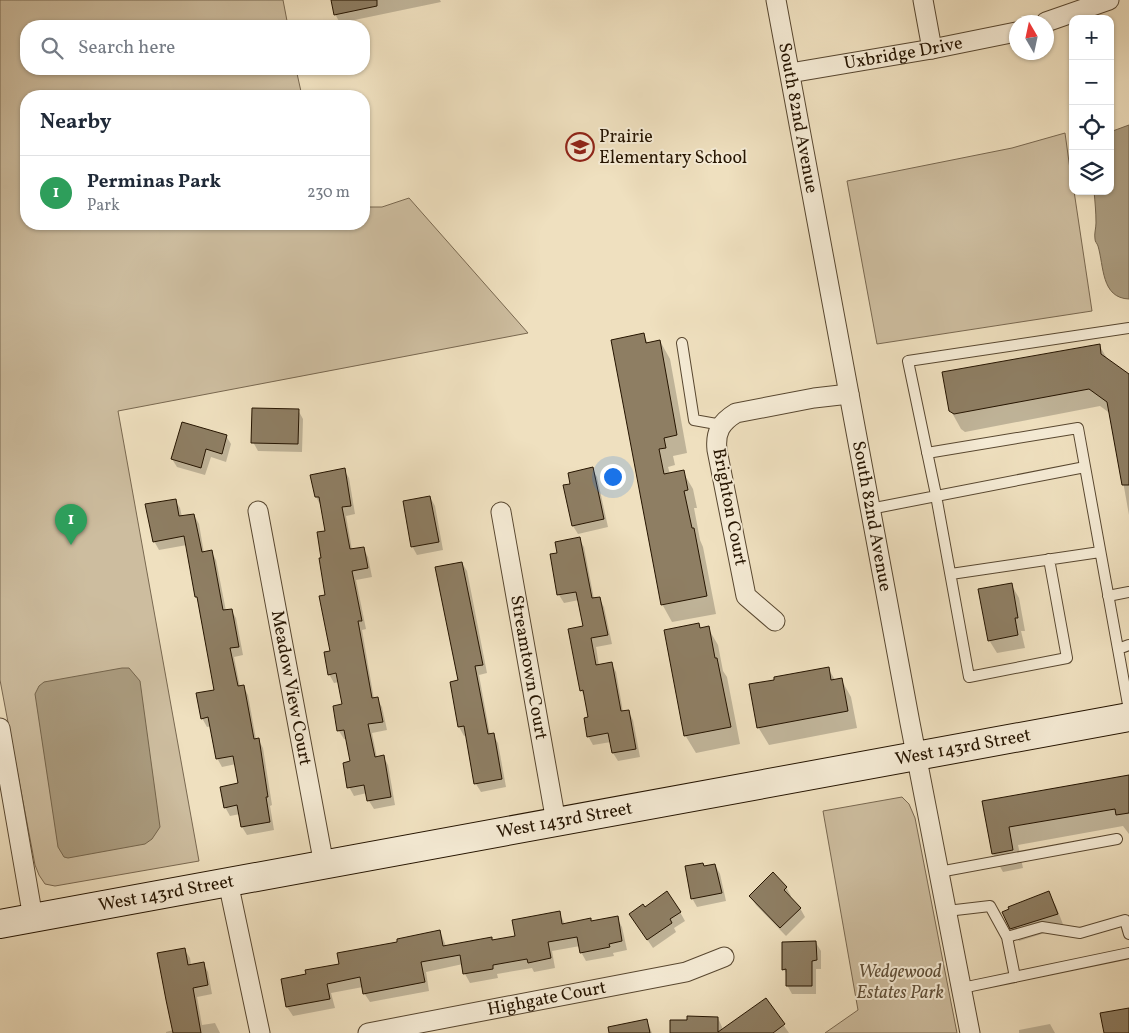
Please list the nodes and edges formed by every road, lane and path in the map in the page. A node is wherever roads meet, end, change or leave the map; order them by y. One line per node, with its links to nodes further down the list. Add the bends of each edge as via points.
1 (776, 0): 7 (street, South 82nd Avenue)
2 (923, 0): 6 (street)
3 (1109, 0): 4 (street)
4 (1054, 19)
5 (1009, 33): 6 (street, Uxbridge Drive)
6 (932, 49): 7 (street, Uxbridge Drive)
7 (790, 73): 10 (street, South 82nd Avenue)
8 (1129, 328): 12 (lane, via 908,361)
9 (682, 343): 11 (lane, via 694,420)
10 (849, 394): 11 (street, Brighton Court, via 746,411 731,416); 15 (street, South 82nd Avenue)
11 (722, 425): 23 (street, Brighton Court, via 717,433 717,450 746,596)
12 (928, 453): 13 (lane, via 1078,428); 14 (lane)
13 (1085, 468): 14 (lane); 18 (lane)
14 (936, 496): 15 (lane); 20 (lane)
15 (870, 508): 29 (street, South 82nd Avenue)
16 (258, 510): 33 (street, Meadow View Court)
17 (501, 512): 31 (street, Streamtown Court)
18 (1100, 552): 19 (lane); 22 (lane)
19 (1049, 559): 20 (lane); 20 (lane, via 1067,658 969,677)
20 (951, 574)
21 (1129, 592): 22 (lane)
22 (1108, 596): 25 (lane)
23 (775, 621)
24 (1129, 645): 25 (lane)
25 (1118, 649): 26 (lane)
26 (1129, 710)
27 (1129, 716): 29 (main road, West 143rd Street)
28 (0, 728): 30 (street)
29 (916, 756): 31 (main road, West 143rd Street); 34 (street, South 82nd Avenue)
30 (4, 770): 37 (street)
31 (556, 822): 33 (main road, West 143rd Street)
32 (1117, 839): 34 (lane)
33 (324, 865): 35 (main road, West 143rd Street)
34 (939, 872): 36 (street, South 82nd Avenue)
35 (228, 882): 37 (main road, West 143rd Street); 45 (street)
36 (947, 911): 40 (lane, via 990,906); 44 (street, South 82nd Avenue)
37 (33, 918): 38 (main road, West 143rd Street)
38 (0, 924)
39 (1129, 934): 40 (lane, via 1125,920 1080,933 1042,927)
40 (1007, 937): 43 (lane)
41 (1129, 954): 43 (lane)
42 (724, 957): 46 (street, Highgate Court, via 686,972)
43 (1015, 978): 44 (lane)
44 (962, 988): 47 (street, South 82nd Avenue)
45 (260, 1033)
46 (368, 1033)
47 (970, 1033)

